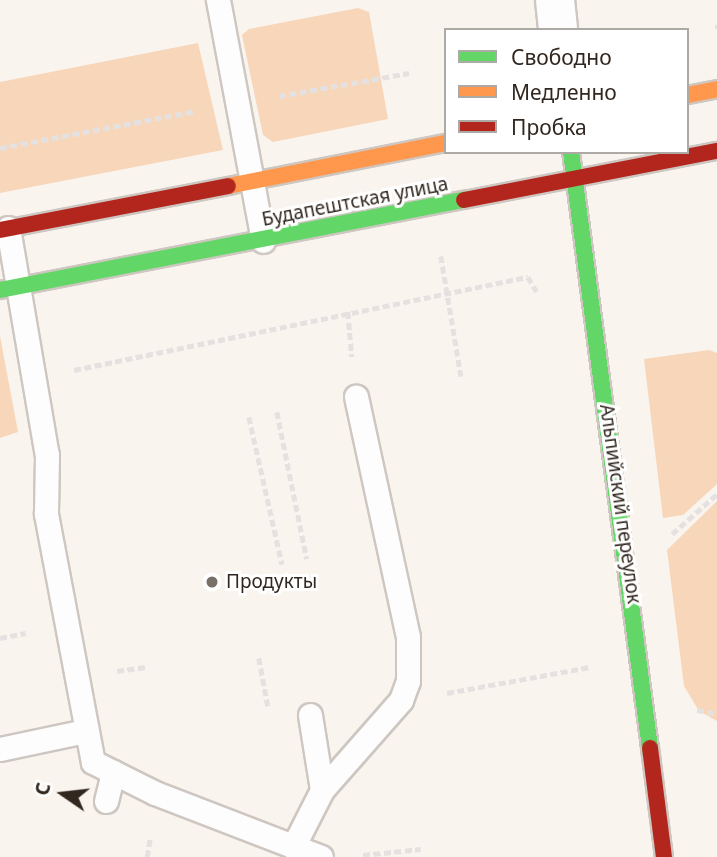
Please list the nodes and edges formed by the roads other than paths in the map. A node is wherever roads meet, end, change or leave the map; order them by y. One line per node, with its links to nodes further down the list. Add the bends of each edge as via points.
1 (218, 0): 10 (lane)
2 (555, 0): 3 (street)
3 (558, 28)
4 (717, 89): 5 (street)
5 (689, 95)
6 (444, 143): 10 (street)
7 (717, 151): 9 (street, Будапештская улица)
8 (571, 154): 9 (street, Альпийский переулок)
9 (575, 180): 12 (street, Будапештская улица); 23 (street, Альпийский переулок)
10 (252, 181): 11 (street); 12 (lane)
11 (4, 229): 13 (lane)
12 (263, 241): 13 (street, Будапештская улица)
13 (9, 289): 16 (lane, via 34,378 47,455 46,513)
14 (356, 397): 19 (lane, via 408,637 408,681 401,700)
15 (310, 715): 19 (lane)
16 (85, 731): 17 (lane); 18 (lane, via 93,762)
17 (0, 749)
18 (113, 772): 20 (lane); 21 (lane)
19 (322, 790): 21 (lane)
20 (107, 801)
21 (293, 847): 22 (lane)
22 (321, 857)
23 (664, 857)

